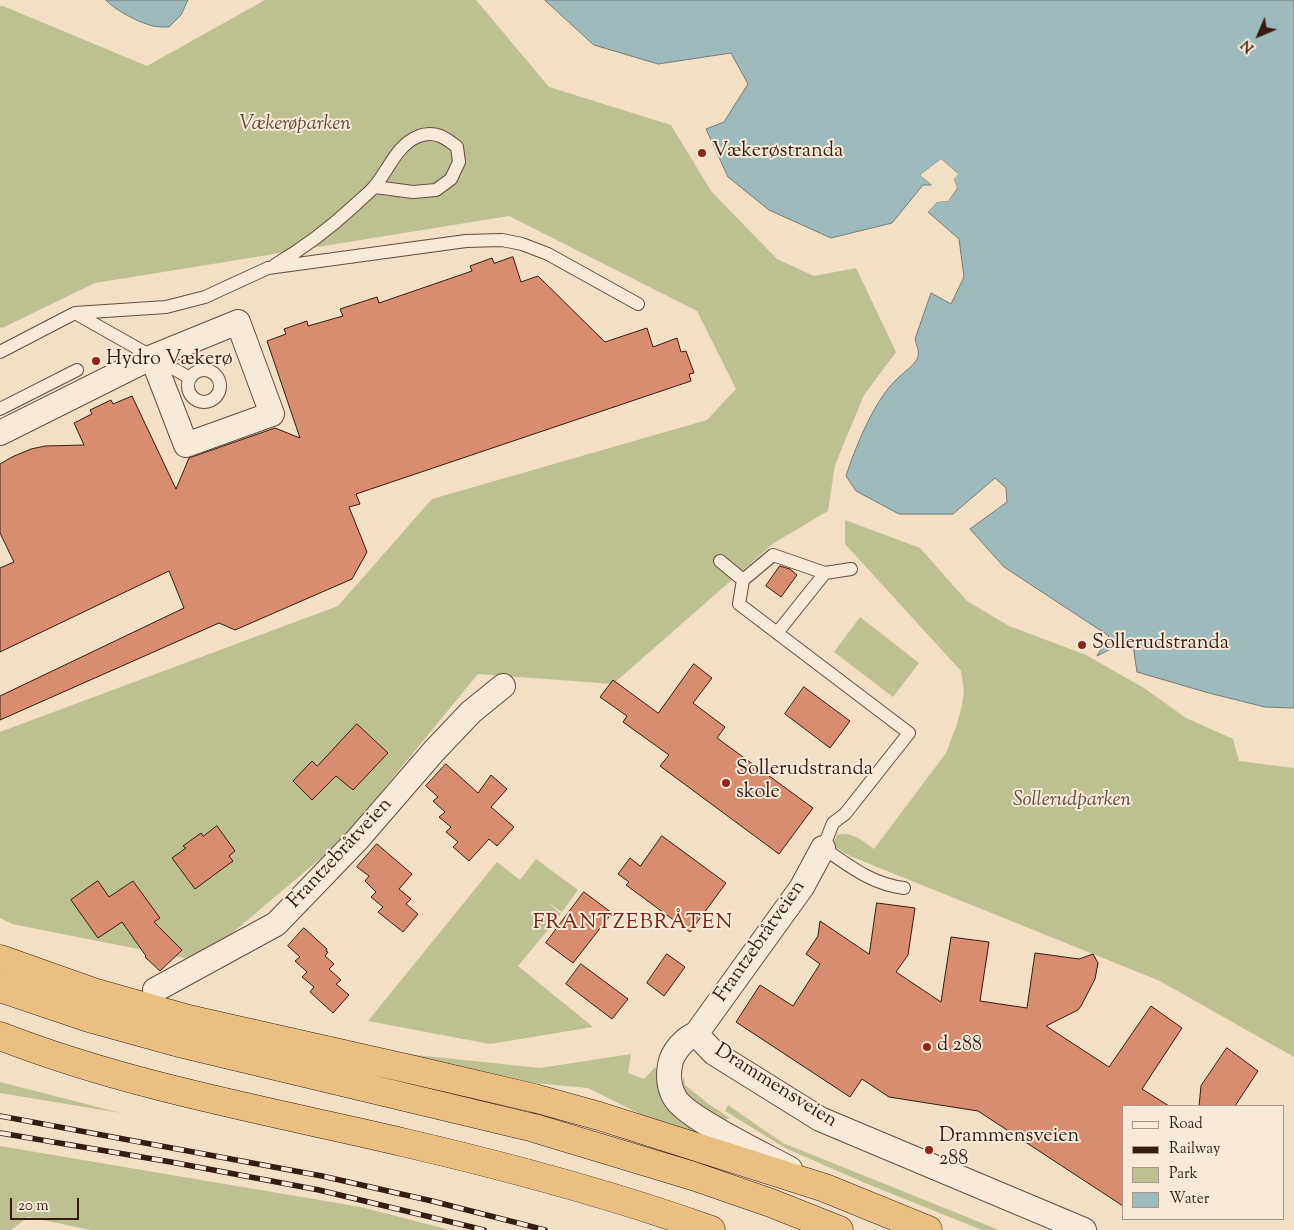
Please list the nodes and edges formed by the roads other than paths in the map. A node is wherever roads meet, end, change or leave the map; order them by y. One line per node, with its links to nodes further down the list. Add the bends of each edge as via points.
1 (375, 186): 1 (lane, via 401,148 420,136 444,136 457,147 459,162 451,179 436,190 413,192); 2 (lane, via 317,237)
2 (268, 268): 3 (lane, via 466,241 502,240 548,254); 4 (lane, via 204,297 166,307)
3 (638, 304)
4 (75, 313): 5 (lane); 6 (lane)
5 (0, 352)
6 (152, 357): 6 (street, via 186,445 272,414 238,322); 8 (lane); 10 (street)
7 (77, 370): 9 (lane)
8 (190, 378)
9 (0, 409)
10 (0, 433)
11 (720, 561): 14 (lane)
12 (851, 569): 13 (lane)
13 (825, 573): 14 (lane, via 773,555); 15 (lane)
14 (743, 580): 15 (lane, via 739,604)
15 (777, 633): 17 (lane, via 909,733 845,814 833,823)
16 (503, 686): 21 (street, Frantzebråtveien, via 471,712 357,840 276,924)
17 (823, 848): 18 (lane, via 870,880); 22 (street, Frantzebråtveien, via 802,887)
18 (904, 888)
19 (0, 959): 24 (highway, via 93,992 188,1019 599,1116)
20 (0, 988): 26 (highway, via 89,1018 183,1044 534,1128 693,1176)
21 (155, 990)
22 (696, 1034): 24 (street, Drammensveien, via 687,1037 671,1059 670,1085 676,1100 694,1116); 28 (street, Drammensveien, via 714,1053 820,1119)
23 (0, 1036): 25 (highway, via 175,1090 528,1173)
24 (825, 1188): 27 (highway)
25 (710, 1230)
26 (839, 1230)
27 (928, 1230)
28 (1084, 1230)

